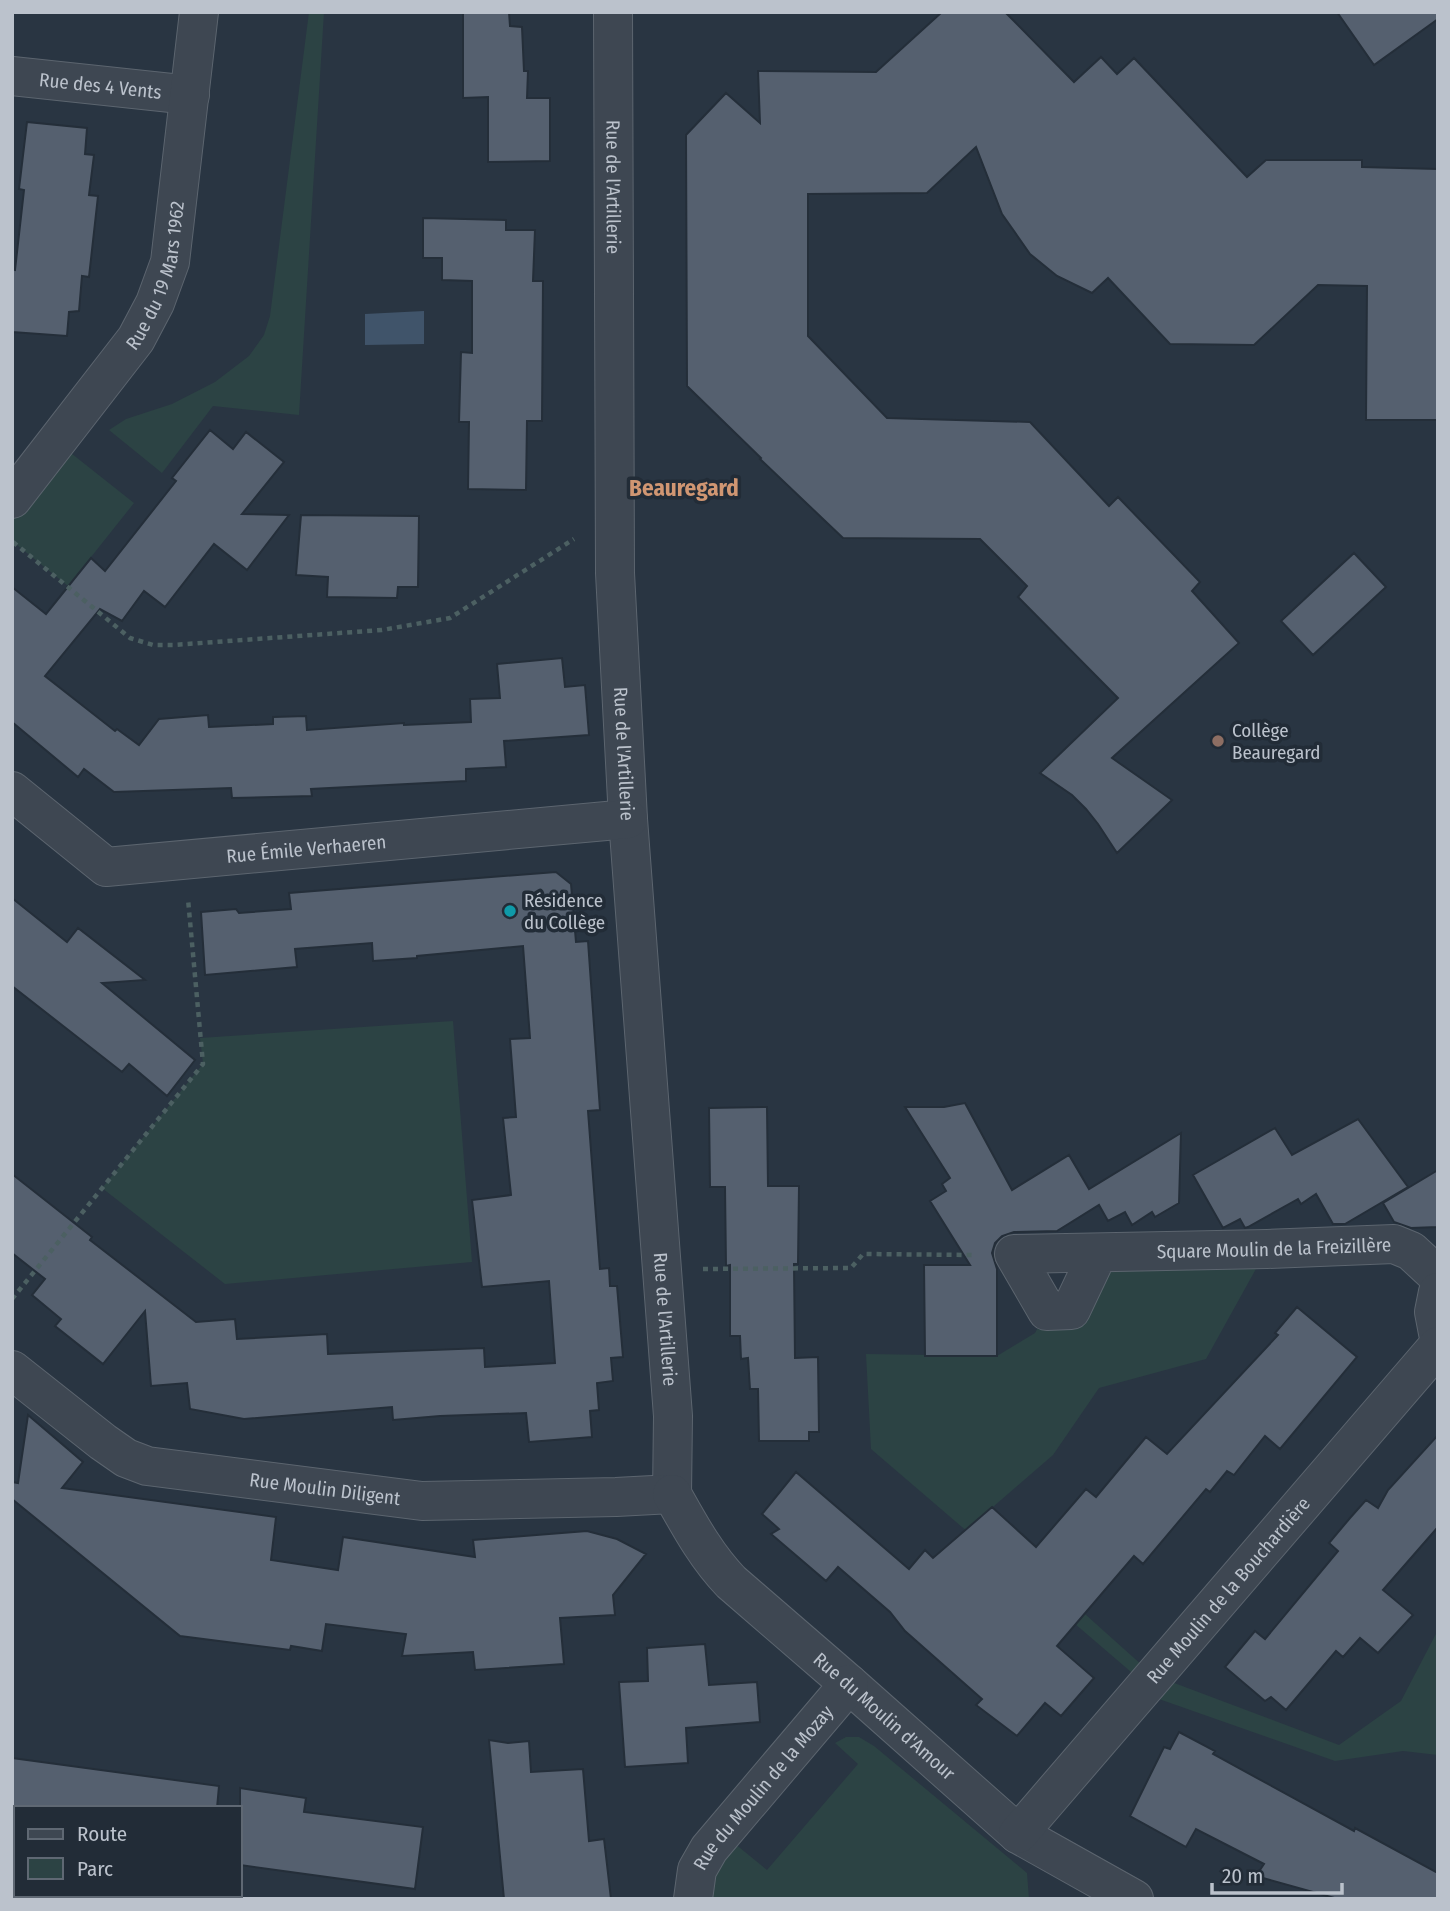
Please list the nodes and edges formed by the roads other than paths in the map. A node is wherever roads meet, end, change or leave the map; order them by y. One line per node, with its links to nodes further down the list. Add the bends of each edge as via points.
1 (199, 12): 4 (street, Rue du 19 Mars 1962)
2 (613, 12): 7 (street, Rue de l'Artillerie, via 615,573)
3 (12, 76): 4 (street, Rue des 4 Vents)
4 (190, 95): 5 (street, Rue du 19 Mars 1962, via 170,262 155,303 136,339)
5 (12, 499)
6 (12, 791): 7 (street, Rue Émile Verhaeren, via 106,867)
7 (628, 819): 14 (street, Rue de l'Artillerie, via 673,1416)
8 (1098, 1253): 8 (street, Square Moulin de la Freizillère, via 1014,1254 1046,1311 1071,1310); 9 (street, Square Moulin de la Freizillère, via 1394,1244 1411,1251)
9 (1438, 1276)
10 (1438, 1293): 11 (street, via 1434,1312)
11 (1438, 1333)
12 (1438, 1346): 16 (street, Rue Moulin de la Bouchardière)
13 (12, 1370): 14 (street, Rue Moulin Diligent, via 103,1442 147,1466 422,1501)
14 (672, 1494): 15 (street, Rue du Moulin d'Amour, via 714,1564)
15 (849, 1684): 16 (street, Rue du Moulin d'Amour); 17 (street, Rue du Moulin de la Mozay, via 709,1849 697,1870)
16 (1018, 1834): 18 (street, Rue du Moulin d'Amour)
17 (693, 1899)
18 (1134, 1899)

